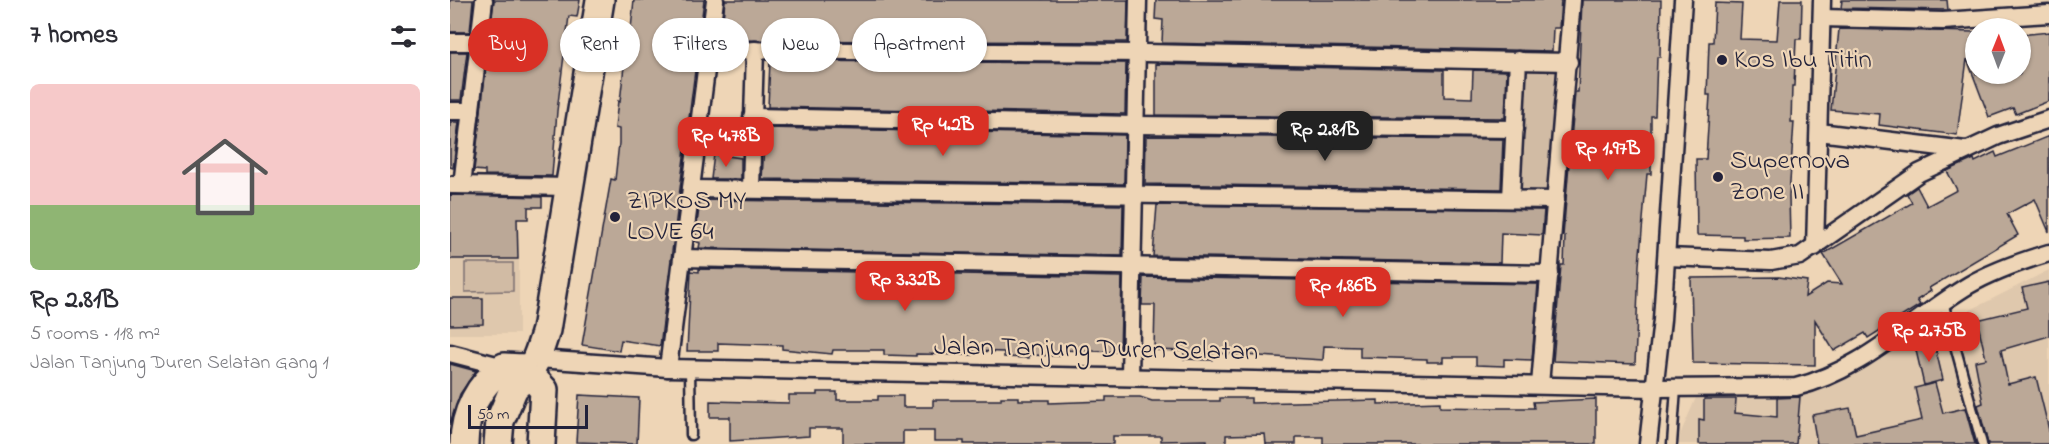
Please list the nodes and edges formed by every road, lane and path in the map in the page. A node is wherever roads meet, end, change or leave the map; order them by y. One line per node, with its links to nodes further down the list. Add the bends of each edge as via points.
1 (484, 0): 9 (street)
2 (600, 0): 30 (main road)
3 (715, 0): 10 (street)
4 (1138, 0): 16 (street)
5 (1572, 0): 18 (street)
6 (1683, 0): 38 (street)
7 (1822, 0): 11 (street)
8 (2049, 14): 11 (street, via 1943,21)
9 (482, 18)
10 (713, 18)
11 (1822, 18): 27 (street)
12 (450, 42): 13 (street)
13 (468, 42)
14 (749, 50): 15 (street)
15 (755, 50): 16 (street); 23 (street)
16 (1137, 54): 17 (street); 25 (street)
17 (1518, 60): 18 (street); 26 (street)
18 (1569, 62): 35 (street)
19 (476, 72): 22 (street)
20 (706, 72): 31 (street)
21 (450, 111): 22 (street)
22 (471, 111): 29 (street)
23 (752, 117): 25 (street); 32 (street)
24 (2049, 119): 28 (street)
25 (1135, 125): 26 (street); 33 (street)
26 (1515, 129): 34 (street)
27 (1819, 132): 28 (street); 36 (street)
28 (1965, 150): 36 (street, via 1919,173)
29 (456, 184): 30 (street)
30 (570, 187): 46 (main road, via 552,298)
31 (691, 189): 32 (street); 39 (street)
32 (751, 189): 33 (street)
33 (1134, 196): 34 (street); 40 (street)
34 (1511, 198): 35 (street)
35 (1556, 200): 41 (street)
36 (1815, 247): 38 (street, via 1786,260)
37 (2049, 253): 42 (street, Jalan Tanjung Duren Selatan, via 2002,269)
38 (1667, 257): 49 (street)
39 (682, 258): 40 (street); 44 (street)
40 (1132, 267): 41 (street); 47 (street)
41 (1550, 274): 48 (street)
42 (1943, 302): 50 (street, Jalan Tanjung Duren Selatan, via 1872,352 1816,382 1770,389); 57 (lane)
43 (450, 353): 46 (street, Jalan Tanjung Duren Selatan)
44 (668, 368): 45 (street, Jalan Tanjung Duren Selatan); 46 (street, Jalan Tanjung Duren Selatan)
45 (690, 368): 47 (street, Jalan Tanjung Duren Selatan); 51 (lane)
46 (522, 371): 52 (main road, via 481,389 468,412); 53 (main road, via 500,421); 54 (main road, via 544,390)
47 (1130, 376): 48 (street, Jalan Tanjung Duren Selatan)
48 (1540, 385): 49 (street, Jalan Tanjung Duren Selatan)
49 (1654, 388): 50 (street, Jalan Tanjung Duren Selatan); 55 (street)
50 (1676, 388): 56 (lane)
51 (691, 435)
52 (464, 444)
53 (498, 444)
54 (541, 444)
55 (1648, 444)
56 (1672, 444)
57 (1982, 444)

